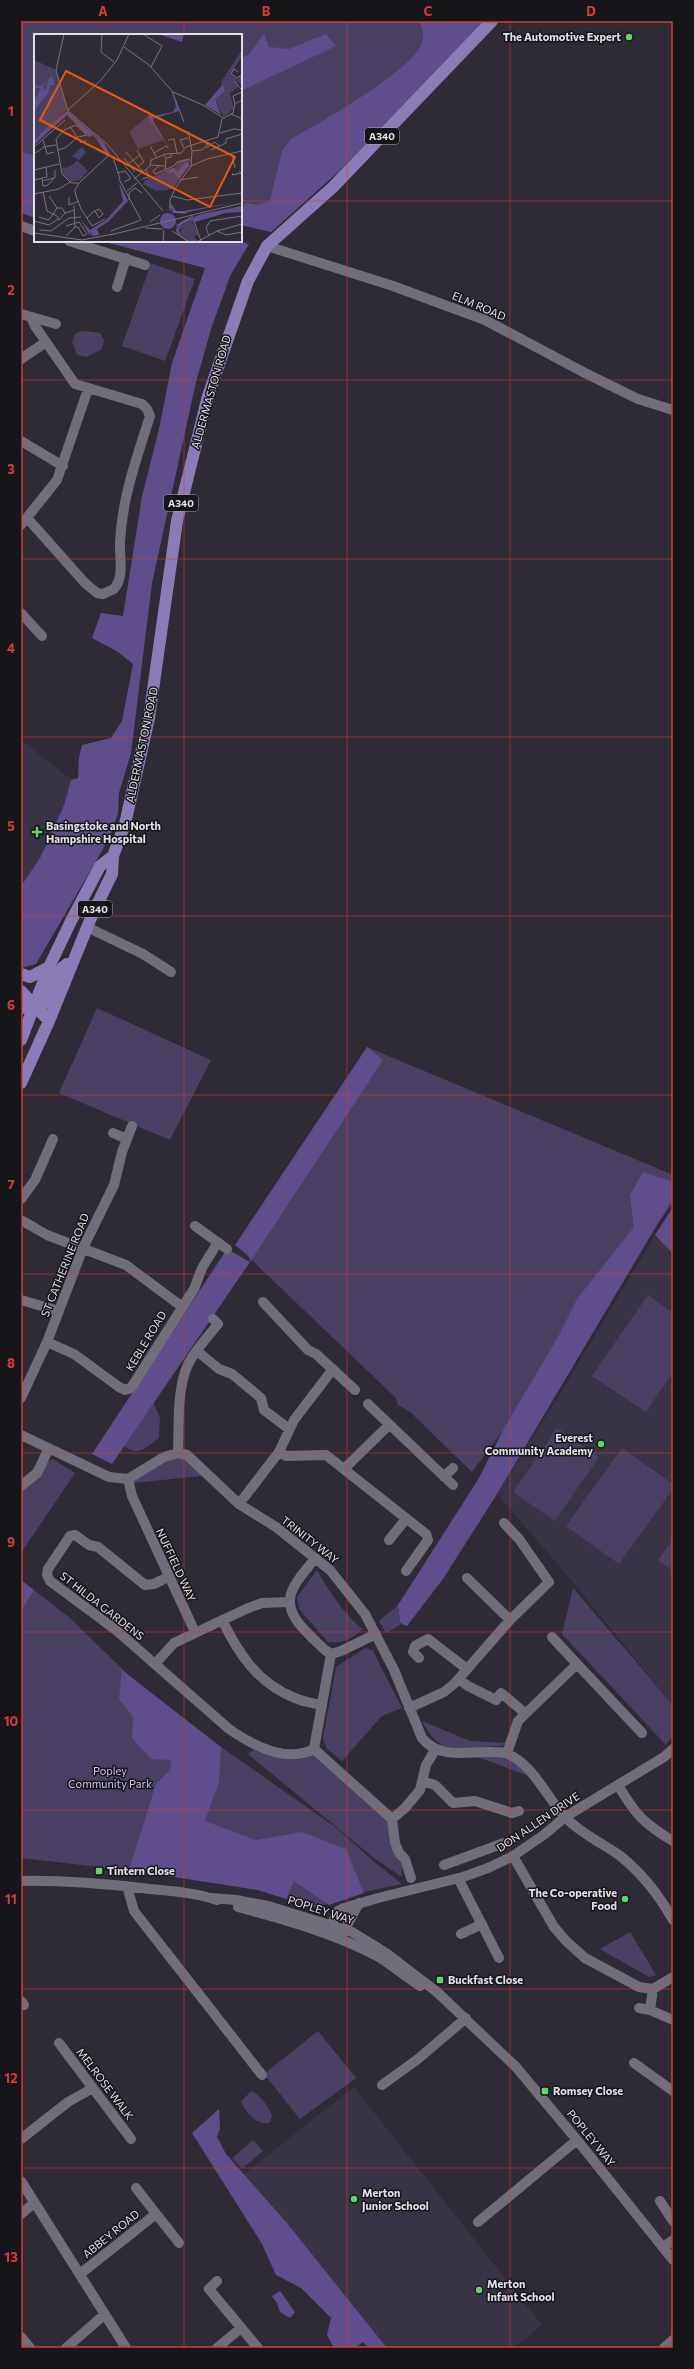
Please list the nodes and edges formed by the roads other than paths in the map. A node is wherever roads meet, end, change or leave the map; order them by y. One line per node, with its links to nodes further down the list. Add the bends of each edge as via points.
1 (492, 21): 5 (main road, ALDERMASTON ROAD / A340, via 344,176)
2 (21, 226): 3 (street)
3 (34, 231)
4 (72, 242): 6 (street)
5 (267, 246): 14 (street, ELM ROAD, via 394,286 485,320 638,399); 20 (main road, ALDERMASTON ROAD / A340, via 242,295 204,410 177,522 149,718 125,824)
6 (126, 258): 7 (street); 8 (street)
7 (145, 265)
8 (117, 287)
9 (26, 315): 10 (street); 11 (street)
10 (56, 324)
11 (46, 342): 12 (street); 13 (street, via 75,384)
12 (21, 359)
13 (88, 389): 16 (street); 17 (street, via 142,404 150,416 127,489 120,542 118,585 108,592 97,593)
14 (673, 410)
15 (21, 441): 16 (street)
16 (63, 466): 17 (street, via 50,490)
17 (23, 521)
18 (21, 613): 19 (street)
19 (42, 636)
20 (113, 856): 21 (main road, ALDERMASTON ROAD / A340, via 100,866); 22 (main road, ALDERMASTON ROAD / A340, via 112,874)
21 (72, 919): 22 (main road); 24 (main road, ALDERMASTON ROAD / A340)
22 (91, 929): 23 (main road, ALDERMASTON ROAD / A340); 25 (street, via 143,954)
23 (72, 961): 28 (main road, A340, via 62,968 42,1006); 30 (main road, ALDERMASTON ROAD / A340)
24 (49, 967): 26 (main road, via 30,977); 28 (main road, ALDERMASTON ROAD / A340)
25 (171, 972)
26 (21, 974)
27 (21, 991): 28 (main road)
28 (34, 1007): 29 (main road); 30 (main road); 31 (main road, ALDERMASTON ROAD / A340)
29 (21, 1008)
30 (49, 1021): 32 (main road, ALDERMASTON ROAD / A340)
31 (21, 1040)
32 (21, 1083)
33 (132, 1126): 36 (street, ST CATHERINE ROAD)
34 (113, 1133): 36 (street)
35 (53, 1139): 37 (street, via 35,1180)
36 (128, 1139): 41 (street, ST CATHERINE ROAD, via 114,1185)
37 (21, 1199)
38 (21, 1220): 41 (street, via 47,1235)
39 (195, 1226): 40 (street)
40 (218, 1242): 42 (street); 45 (street, KEBLE ROAD, via 202,1268 194,1289)
41 (83, 1248): 45 (street, via 126,1265); 46 (street, ST CATHERINE ROAD)
42 (227, 1249)
43 (21, 1300): 46 (street)
44 (276, 1300): 50 (street, via 266,1305 308,1350)
45 (181, 1306): 48 (street, KEBLE ROAD, via 138,1378 131,1388 125,1390 74,1354)
46 (59, 1311): 48 (street, ST CATHERINE ROAD)
47 (213, 1319): 49 (street, via 218,1324)
48 (47, 1342): 52 (street, ST CATHERINE ROAD)
49 (197, 1351): 55 (street, via 219,1369 232,1374 261,1398 264,1410); 59 (street, via 184,1373)
50 (333, 1369): 51 (street); 55 (street)
51 (355, 1390)
52 (21, 1398)
53 (368, 1404): 54 (street)
54 (389, 1425): 60 (street); 62 (street)
55 (289, 1429): 58 (street)
56 (21, 1435): 57 (street)
57 (49, 1448): 63 (street, via 109,1477); 65 (street, via 37,1474)
58 (279, 1452): 60 (street, via 286,1456 326,1455); 66 (street)
59 (178, 1453): 63 (street, via 164,1457); 66 (street, TRINITY WAY, via 187,1455)
60 (345, 1468): 67 (street)
61 (453, 1468): 62 (street)
62 (444, 1477): 64 (street)
63 (128, 1479): 72 (street, NUFFIELD WAY, via 132,1496)
64 (453, 1485)
65 (21, 1486)
66 (239, 1504): 70 (street, TRINITY WAY)
67 (406, 1519): 69 (street); 71 (street, via 426,1534 428,1540)
68 (504, 1523): 76 (street, via 519,1539 549,1582)
69 (389, 1540)
70 (315, 1558): 74 (street, via 292,1590); 78 (street, TRINITY WAY, via 330,1570 352,1595)
71 (406, 1571)
72 (168, 1577): 77 (street, NUFFIELD WAY); 82 (street, ST HILDA GARDENS, via 154,1584 145,1585 98,1547 89,1545 75,1535 70,1536 48,1569 47,1575 50,1581 116,1630)
73 (467, 1578): 76 (street)
74 (289, 1602): 75 (street, via 262,1603); 80 (street, via 295,1619)
75 (222, 1620): 77 (street); 86 (street, via 235,1647 254,1672 295,1698)
76 (510, 1620): 84 (street)
77 (195, 1632): 82 (street, via 174,1643)
78 (376, 1634): 80 (street); 87 (street, TRINITY WAY)
79 (552, 1637): 83 (street)
80 (331, 1654): 86 (street)
81 (419, 1658): 84 (street, via 413,1652 415,1646 428,1639)
82 (155, 1664): 90 (street, via 229,1729 249,1743 298,1755)
83 (577, 1664): 88 (street); 89 (street)
84 (467, 1670): 85 (street)
85 (460, 1679): 87 (street, via 444,1692); 88 (street, via 468,1686 496,1700 501,1693)
86 (322, 1705): 90 (street)
87 (409, 1708): 92 (street, TRINITY WAY, via 422,1738)
88 (525, 1713): 93 (street, via 518,1721)
89 (642, 1733)
90 (314, 1748): 98 (street)
91 (673, 1749): 95 (street, DON ALLEN DRIVE)
92 (435, 1750): 93 (street, via 451,1753); 94 (street, via 426,1765)
93 (507, 1753): 97 (street, via 523,1764)
94 (422, 1781): 96 (street, via 435,1785 453,1803 475,1801 512,1813); 98 (street, via 420,1790)
95 (618, 1785): 97 (street, DON ALLEN DRIVE); 99 (street, via 633,1810 645,1823)
96 (519, 1811)
97 (565, 1818): 102 (street, DON ALLEN DRIVE); 110 (street, via 619,1856 650,1884)
98 (392, 1819): 105 (street, via 395,1843 405,1859)
99 (673, 1841)
100 (504, 1843): 101 (street)
101 (482, 1852): 103 (street); 104 (street)
102 (513, 1856): 104 (street, DON ALLEN DRIVE); 118 (street, via 554,1927 566,1941 585,1958 639,1987)
103 (444, 1865)
104 (488, 1868): 106 (street, DON ALLEN DRIVE)
105 (411, 1878)
106 (458, 1878): 109 (street, DON ALLEN DRIVE); 111 (street)
107 (21, 1880): 108 (street, POPLEY WAY, via 62,1880)
108 (127, 1886): 112 (street, POPLEY WAY, via 212,1898); 126 (street, via 134,1911)
109 (359, 1903): 112 (street, DON ALLEN DRIVE, via 338,1911); 113 (street)
110 (673, 1920)
111 (482, 1924): 114 (street); 116 (street, via 495,1940)
112 (329, 1930): 113 (street, POPLEY WAY); 115 (street, POPLEY WAY)
113 (345, 1930): 115 (street); 119 (street, POPLEY WAY, via 360,1936 386,1953)
114 (460, 1934)
115 (341, 1940): 119 (street, POPLEY WAY, via 378,1957)
116 (499, 1958)
117 (673, 1977): 118 (street)
118 (653, 1989): 121 (street)
119 (449, 2004): 122 (street, POPLEY WAY)
120 (639, 2008): 121 (street)
121 (650, 2010): 123 (street)
122 (466, 2018): 127 (street, via 418,2060); 132 (street, POPLEY WAY, via 516,2067)
123 (673, 2020)
124 (60, 2042): 128 (street, MELROSE WALK)
125 (634, 2063): 129 (street, via 647,2078)
126 (262, 2075)
127 (382, 2085)
128 (93, 2088): 130 (street, via 68,2102); 131 (street, MELROSE WALK)
129 (673, 2091)
130 (21, 2139)
131 (131, 2139)
132 (578, 2140): 140 (street); 143 (street, POPLEY WAY)
133 (21, 2181): 136 (street, ABBEY ROAD)
134 (136, 2188): 138 (street)
135 (660, 2201): 139 (street)
136 (34, 2203): 137 (street); 145 (street, ABBEY ROAD)
137 (21, 2214)
138 (156, 2214): 142 (street); 145 (street, ABBEY ROAD)
139 (673, 2221)
140 (478, 2222)
141 (673, 2240): 143 (street)
142 (179, 2243)
143 (663, 2247): 144 (street, POPLEY WAY)
144 (673, 2260)
145 (80, 2274): 147 (street, ABBEY ROAD)
146 (217, 2281): 148 (street, via 209,2289)
147 (105, 2314): 152 (street); 153 (street, ABBEY ROAD)
148 (241, 2328): 154 (street); 155 (street)
149 (21, 2337): 151 (street)
150 (673, 2340): 156 (street)
151 (30, 2348)
152 (66, 2348)
153 (126, 2348)
154 (217, 2348)
155 (258, 2348)
156 (664, 2348)

